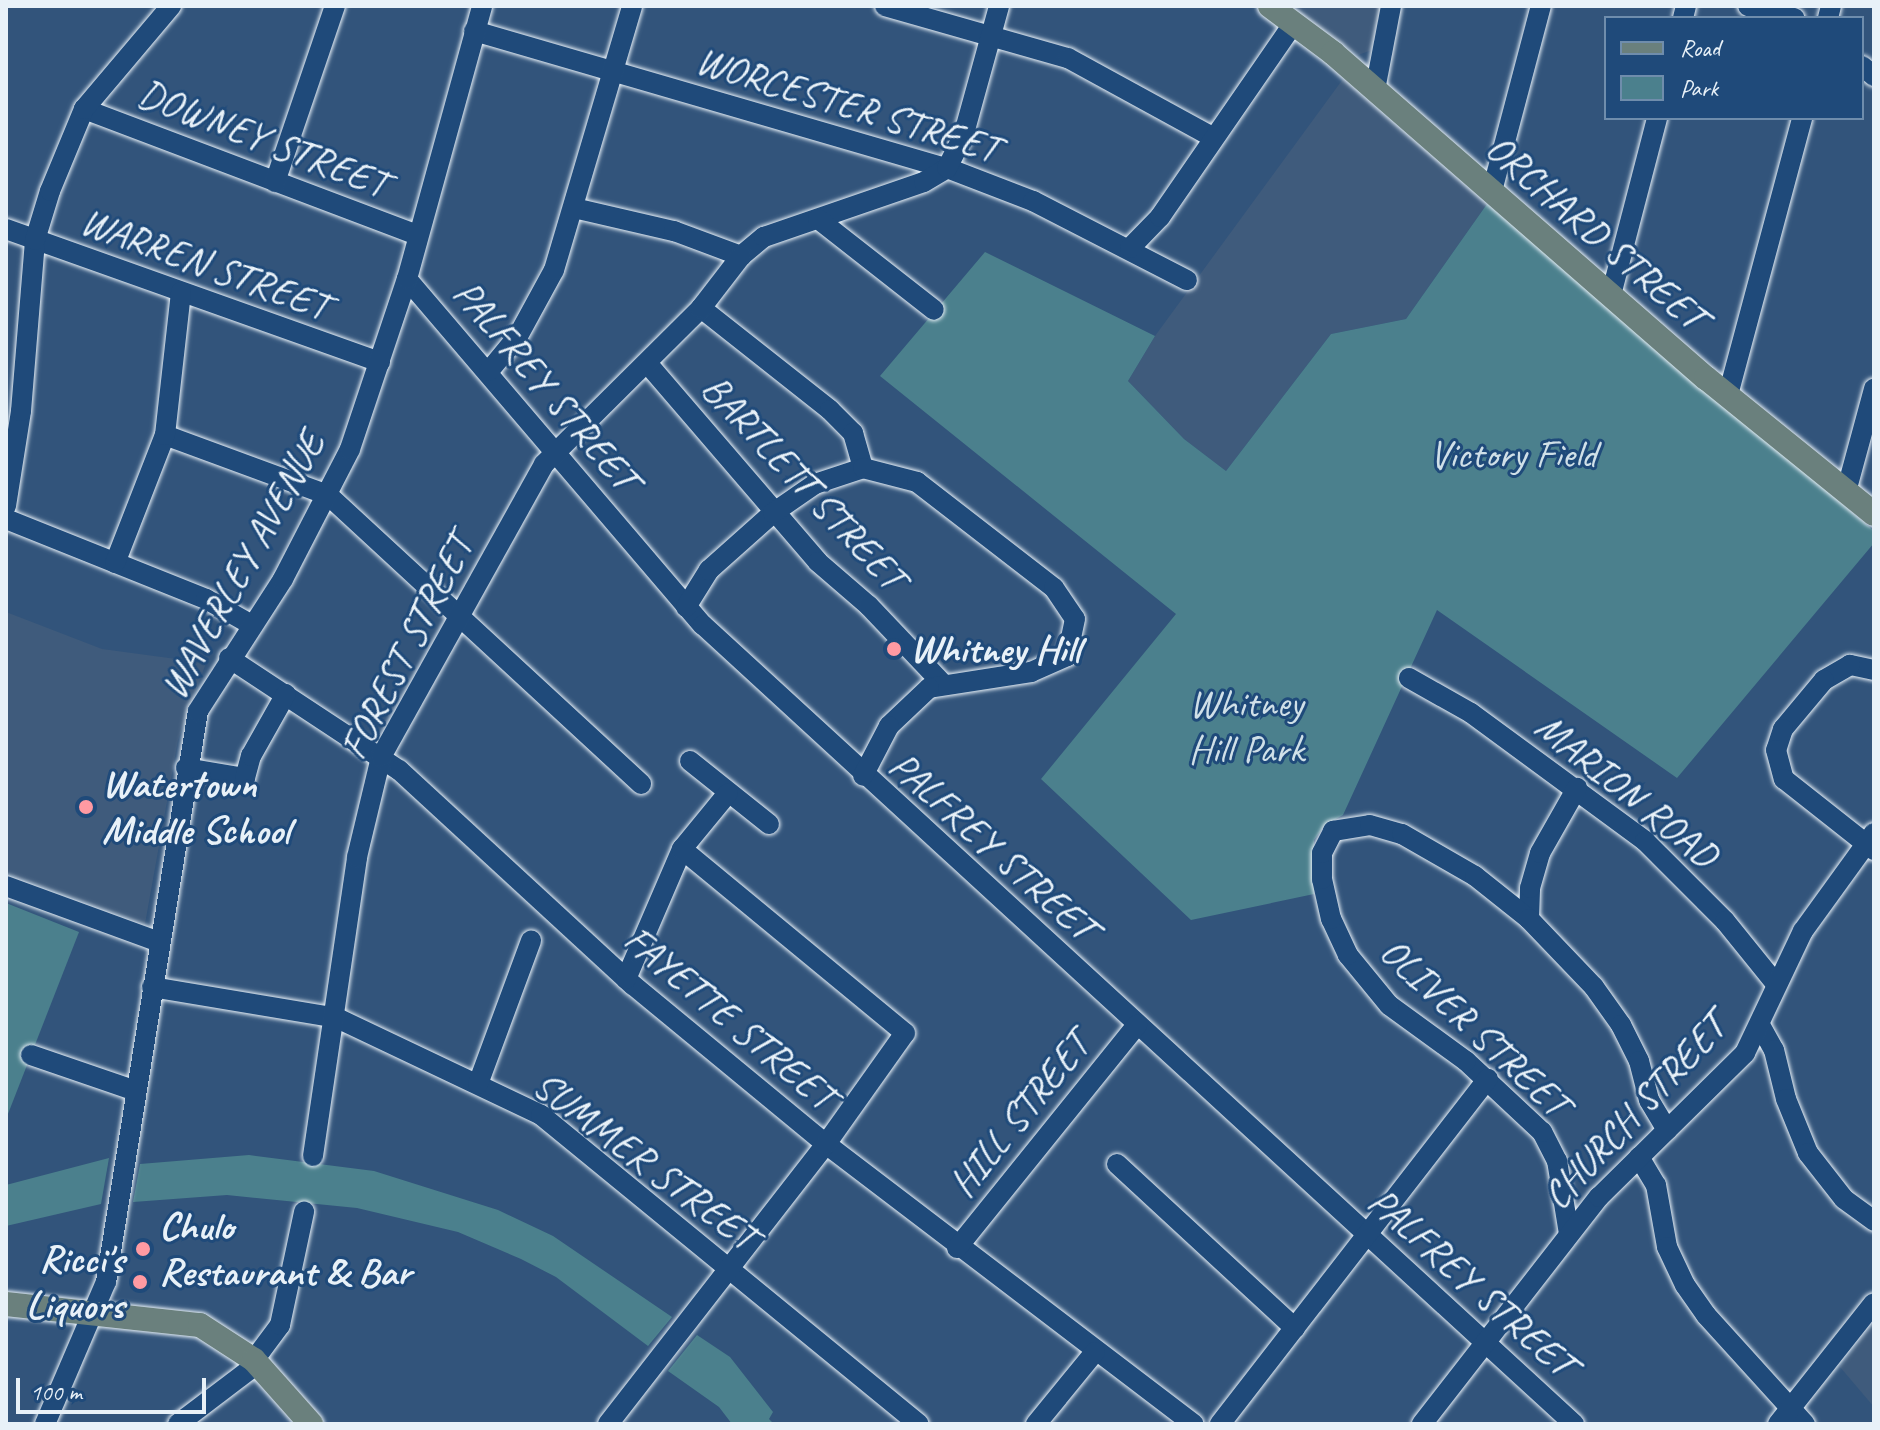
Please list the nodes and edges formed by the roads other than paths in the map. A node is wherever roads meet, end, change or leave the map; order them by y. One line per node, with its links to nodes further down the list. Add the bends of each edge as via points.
1 (171, 6): 17 (street)
2 (335, 6): 22 (street)
3 (482, 6): 13 (street, WAVERLEY AVENUE)
4 (632, 6): 15 (street)
5 (885, 6): 14 (street)
6 (999, 6): 14 (street)
7 (1270, 6): 12 (main road, ORCHARD STREET)
8 (1391, 6): 16 (street)
9 (1541, 6): 23 (street)
10 (1748, 6): 11 (street)
11 (1786, 16)
12 (1294, 23): 16 (main road, ORCHARD STREET); 20 (street)
13 (474, 31): 15 (street, WORCESTER STREET); 27 (street, WAVERLEY AVENUE)
14 (992, 33): 20 (street, via 1068,58); 21 (street, via 963,137)
15 (612, 69): 21 (street, WORCESTER STREET); 24 (street)
16 (1375, 90): 23 (main road, ORCHARD STREET)
17 (84, 109): 22 (street, DOWNEY STREET); 28 (street)
18 (1656, 120): 34 (street)
19 (1801, 120): 41 (street)
20 (1214, 138): 29 (street, via 1160,217)
21 (947, 168): 25 (street, FOREST STREET, via 900,192); 29 (street, WORCESTER STREET, via 1033,201)
22 (275, 182): 27 (street, DOWNEY STREET)
23 (1492, 191): 34 (main road, ORCHARD STREET)
24 (574, 208): 30 (street, via 674,231); 39 (street, via 537,305)
25 (818, 219): 30 (street, FOREST STREET, via 764,237); 36 (street)
26 (6, 229): 28 (street, WARREN STREET)
27 (417, 235): 31 (street, WAVERLEY AVENUE)
28 (35, 240): 33 (street, WARREN STREET); 47 (street, via 21,411)
29 (1130, 248): 32 (street, WORCESTER STREET)
30 (741, 256): 35 (street, FOREST STREET)
31 (407, 279): 37 (street, WAVERLEY AVENUE); 39 (street, PALFREY STREET)
32 (1187, 280)
33 (181, 292): 37 (street, WARREN STREET); 42 (street)
34 (1611, 295): 41 (main road, ORCHARD STREET)
35 (701, 308): 38 (street, FOREST STREET); 44 (street, via 830,410 853,433)
36 (934, 310)
37 (380, 362): 46 (street, WAVERLEY AVENUE)
38 (647, 363): 43 (street, FOREST STREET); 48 (street, BARTLETT STREET)
39 (489, 371): 43 (street, PALFREY STREET)
40 (1874, 389): 45 (street)
41 (1728, 395): 45 (main road, ORCHARD STREET)
42 (165, 435): 46 (street); 51 (street)
43 (555, 449): 52 (street, PALFREY STREET); 53 (street, FOREST STREET)
44 (863, 468): 48 (street, via 815,484); 58 (street, via 917,482 962,514 1054,588 1075,619 1073,644 1053,665)
45 (1846, 492): 49 (main road, ORCHARD STREET)
46 (328, 495): 53 (street); 54 (street, WAVERLEY AVENUE)
47 (6, 506)
48 (773, 513): 52 (street, via 709,570); 58 (street, BARTLETT STREET)
49 (1874, 514)
50 (6, 519): 51 (street)
51 (115, 563): 54 (street, via 206,599)
52 (686, 607): 63 (street, PALFREY STREET)
53 (457, 618): 60 (street, FOREST STREET); 64 (street)
54 (252, 625): 55 (street, WAVERLEY AVENUE)
55 (229, 658): 59 (street, FAYETTE STREET); 62 (street, WAVERLEY AVENUE, via 198,711)
56 (1874, 670): 68 (street, via 1850,665 1824,680 1783,729 1776,750 1784,779)
57 (1409, 678): 65 (street, MARION ROAD, via 1471,713)
58 (942, 683): 63 (street, via 908,704 877,746)
59 (286, 694): 60 (street, FAYETTE STREET); 62 (street, via 251,756 245,778)
60 (381, 757): 74 (street, FAYETTE STREET); 77 (street, FOREST STREET, via 357,857)
61 (690, 761): 66 (street)
62 (186, 768): 73 (street, WAVERLEY AVENUE)
63 (863, 776): 78 (street, PALFREY STREET)
64 (641, 784)
65 (1577, 788): 71 (street, via 1540,853 1530,888); 75 (street, MARION ROAD, via 1660,854)
66 (728, 793): 67 (street); 69 (street)
67 (769, 824)
68 (1871, 842): 75 (street, CHURCH STREET, via 1815,911)
69 (682, 849): 74 (street); 85 (street, via 905,1033)
70 (6, 886): 73 (street)
71 (1529, 919): 81 (street, OLIVER STREET, via 1466,870 1402,834 1370,825 1333,831 1322,853 1331,919 1348,955 1389,1005); 84 (street, via 1594,987 1621,1025 1639,1061 1649,1100)
72 (531, 941): 82 (street)
73 (159, 942): 76 (street, WAVERLEY AVENUE)
74 (626, 979): 85 (street, FAYETTE STREET)
75 (1776, 984): 79 (street, CHURCH STREET)
76 (152, 987): 77 (street, SUMMER STREET); 83 (street, WAVERLEY AVENUE)
77 (337, 1018): 82 (street, SUMMER STREET); 86 (street, FOREST STREET)
78 (1137, 1025): 92 (street, PALFREY STREET); 93 (street, HILL STREET)
79 (1760, 1025): 84 (street, CHURCH STREET, via 1725,1077); 90 (street, via 1774,1050 1808,1153 1844,1199)
80 (31, 1055): 83 (street)
81 (1488, 1079): 91 (street, OLIVER STREET, via 1551,1146); 92 (street)
82 (478, 1084): 94 (street, SUMMER STREET, via 541,1115)
83 (136, 1091): 97 (street, WAVERLEY AVENUE, via 106,1282)
84 (1667, 1130): 87 (street, CHURCH STREET)
85 (826, 1144): 93 (street, FAYETTE STREET); 94 (street)
86 (313, 1156)
87 (1639, 1157): 91 (street, CHURCH STREET); 102 (street, via 1656,1185 1667,1247 1685,1285)
88 (1117, 1164): 98 (street)
89 (304, 1212): 101 (street, via 280,1325)
90 (1874, 1221)
91 (1569, 1234): 99 (street, CHURCH STREET)
92 (1367, 1235): 98 (street); 99 (street, PALFREY STREET)
93 (957, 1248): 100 (street, FAYETTE STREET)
94 (729, 1268): 106 (street); 107 (street, SUMMER STREET)
95 (1874, 1303): 102 (street)
96 (6, 1304): 97 (main road)
97 (92, 1311): 101 (main road, via 192,1323 233,1343); 104 (street, WAVERLEY AVENUE)
98 (1295, 1328): 110 (street)
99 (1485, 1342): 111 (street, CHURCH STREET); 112 (street, PALFREY STREET)
100 (1095, 1352): 108 (street); 109 (street, FAYETTE STREET)
101 (256, 1362): 103 (street); 105 (main road)
102 (1784, 1416): 113 (street)
103 (181, 1423)
104 (45, 1424)
105 (311, 1424)
106 (608, 1424)
107 (919, 1424)
108 (1036, 1424)
109 (1194, 1424)
110 (1220, 1424)
111 (1422, 1424)
112 (1574, 1424)
113 (1805, 1424)

